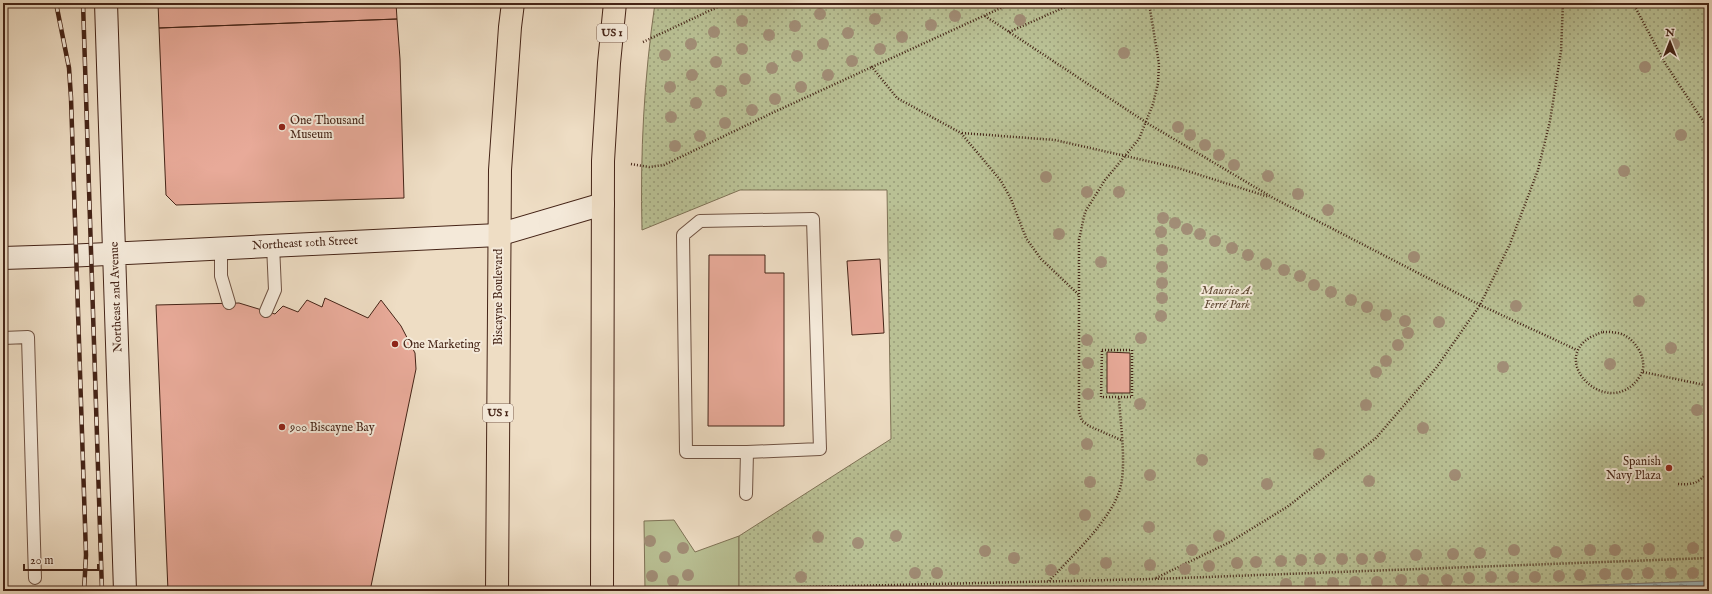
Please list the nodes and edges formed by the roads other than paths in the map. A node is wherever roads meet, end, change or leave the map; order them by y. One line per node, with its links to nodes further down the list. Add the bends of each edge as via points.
1 (106, 3): 8 (street, Northeast 2nd Avenue)
2 (513, 3): 5 (main road, Biscayne Boulevard / US 1, via 500,170)
3 (616, 3): 4 (main road, US 1, via 606,104)
4 (603, 204): 5 (street, Northeast 10th Street); 18 (main road, US 1)
5 (498, 234): 6 (street, Northeast 10th Street); 17 (main road, Biscayne Boulevard / US 1)
6 (273, 245): 7 (street, Northeast 10th Street); 11 (lane, via 275,290)
7 (221, 248): 8 (street, Northeast 10th Street); 10 (lane, via 221,276)
8 (114, 253): 9 (street, Northeast 10th Street); 16 (street, Northeast 2nd Avenue)
9 (3, 258)
10 (229, 303)
11 (266, 311)
12 (3, 338): 15 (lane, via 28,336)
13 (747, 452): 13 (lane, via 686,452 684,234 700,221 813,218 820,449); 14 (lane)
14 (746, 494)
15 (36, 578)
16 (125, 591)
17 (497, 591)
18 (602, 591)

